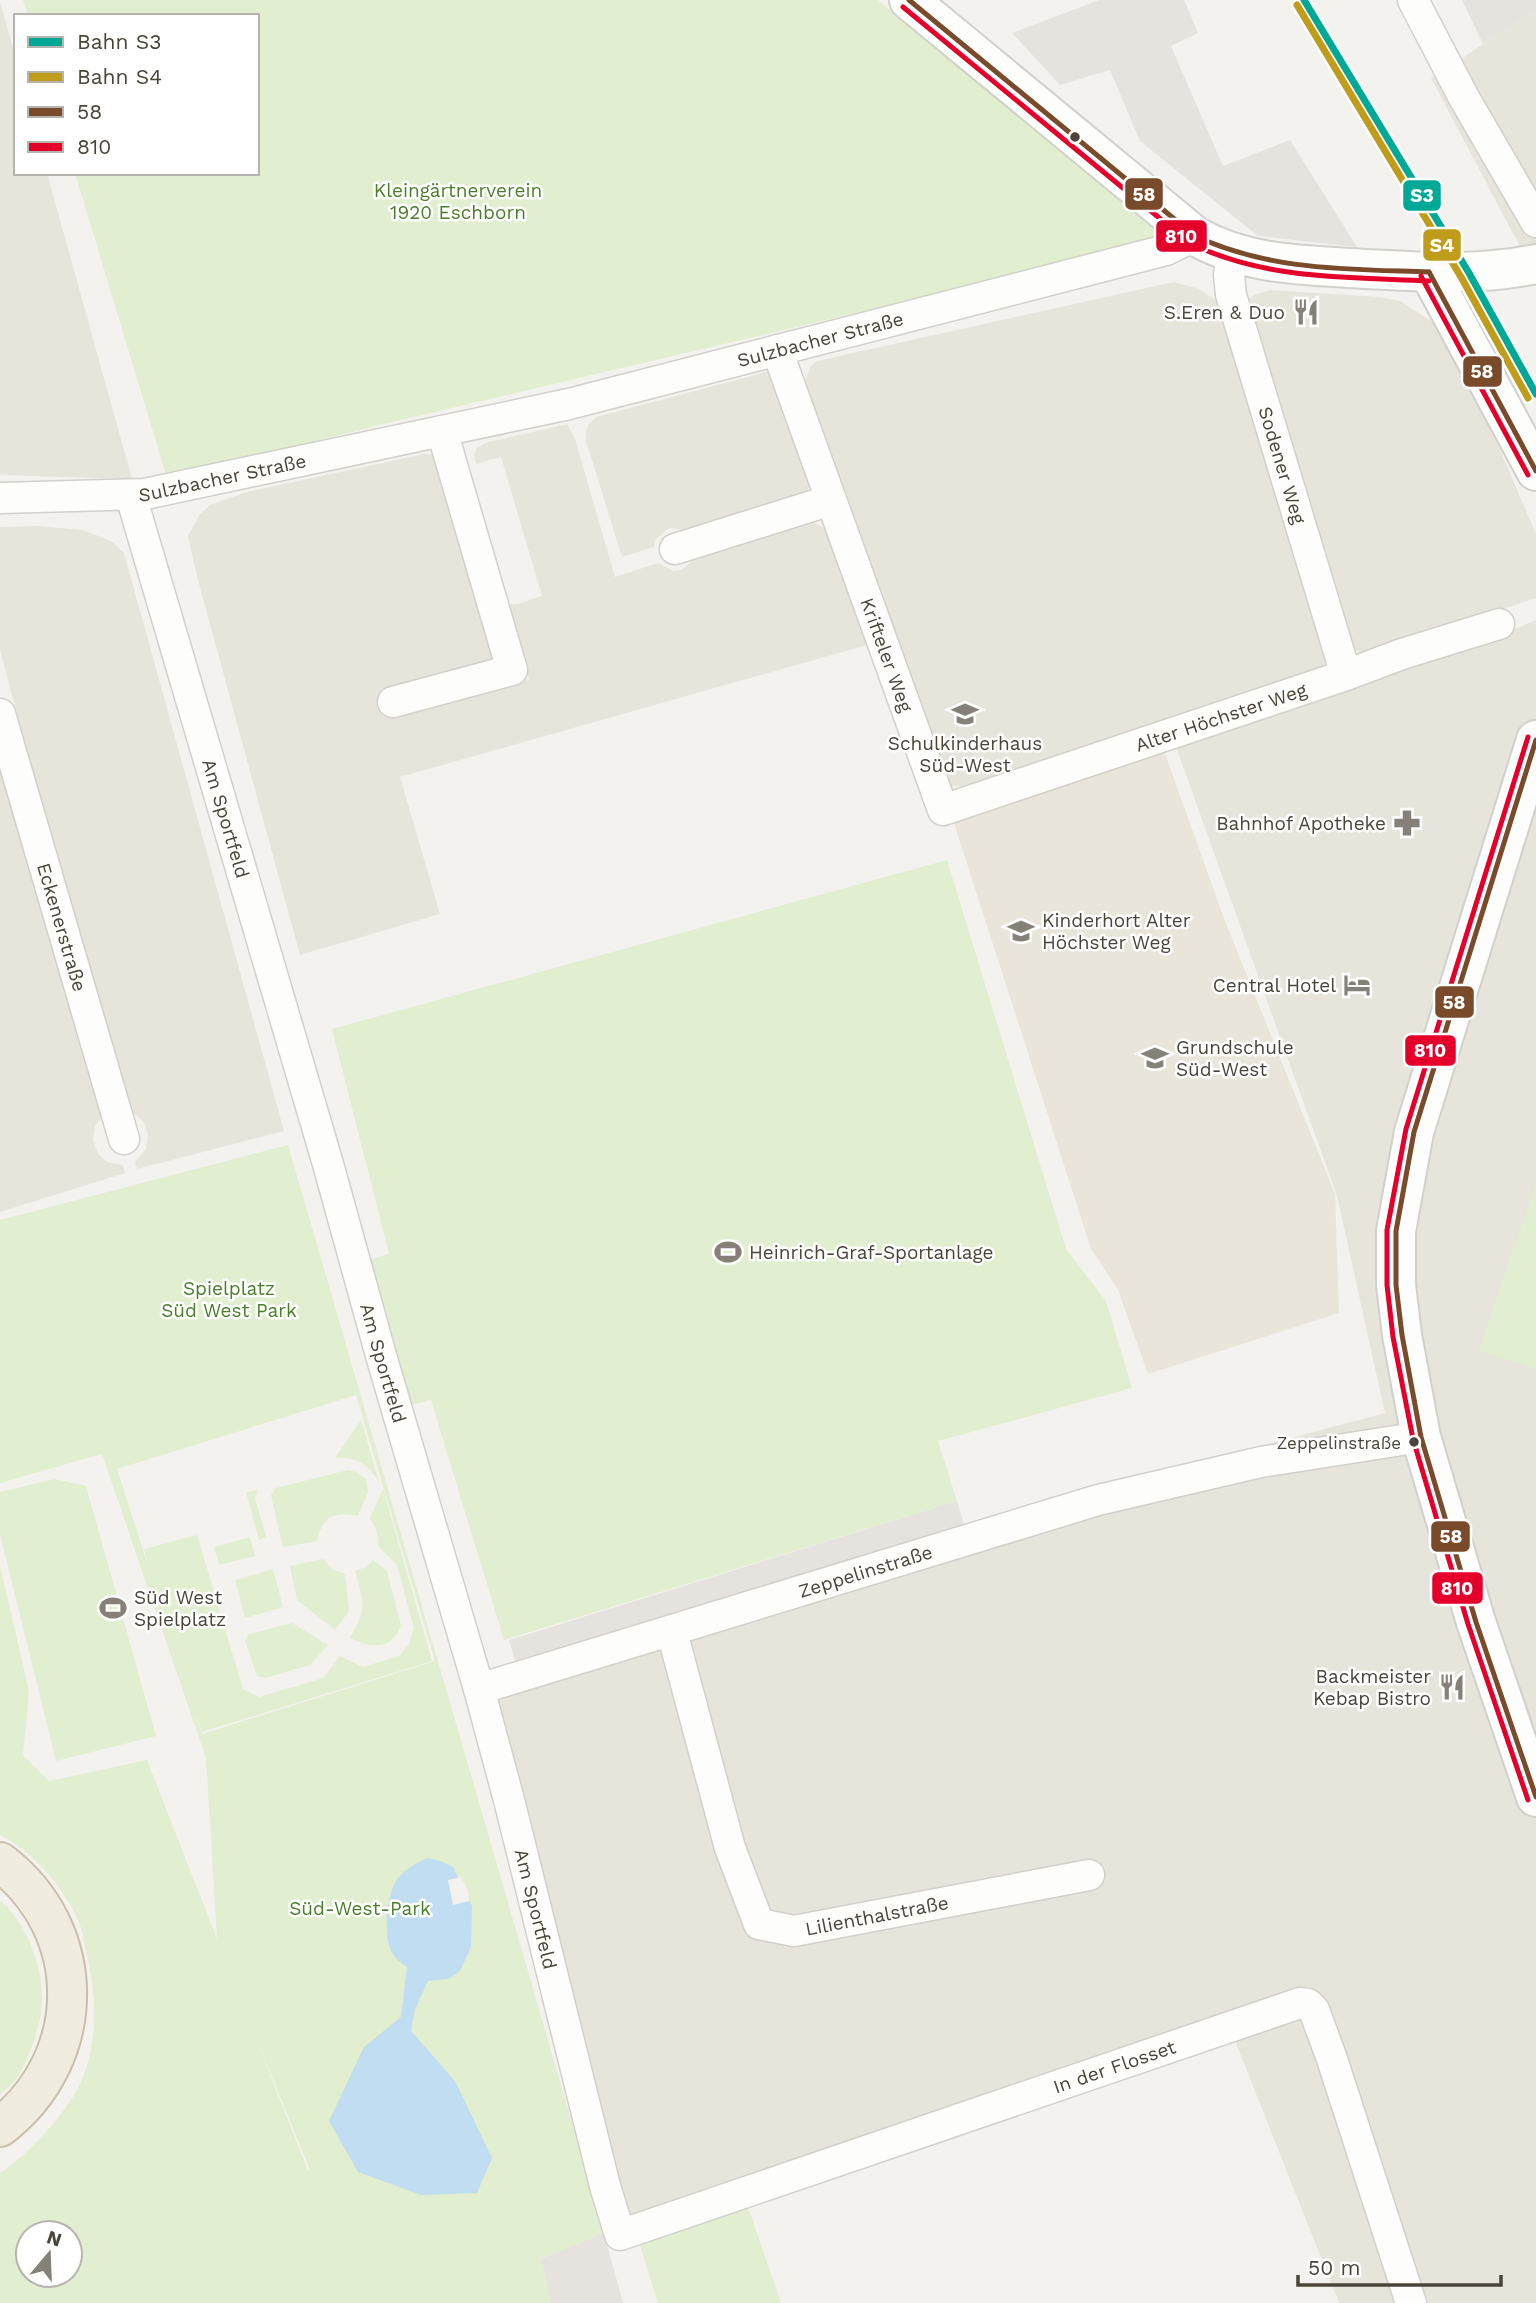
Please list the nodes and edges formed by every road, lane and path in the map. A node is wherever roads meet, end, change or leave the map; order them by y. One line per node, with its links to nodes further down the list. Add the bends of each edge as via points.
1 (909, 0): 4 (street)
2 (1413, 0): 3 (street)
3 (1536, 222)
4 (1195, 236): 5 (street); 8 (street, Sulzbacher Straße, via 1166,250)
5 (1232, 254): 7 (street, via 1277,263); 16 (street, Sodener Weg, via 1231,295)
6 (1536, 264): 7 (street, via 1469,273)
7 (1429, 272): 10 (street)
8 (777, 350): 9 (street, Sulzbacher Straße, via 569,404); 13 (street, Krifteler Weg)
9 (442, 431): 11 (street, Sulzbacher Straße); 17 (street, via 512,670)
10 (1536, 471)
11 (131, 496): 12 (street, Sulzbacher Straße); 24 (street, Am Sportfeld)
12 (0, 498)
13 (831, 500): 14 (street); 20 (street, Krifteler Weg)
14 (676, 549)
15 (1499, 624): 16 (street, Alter Höchster Weg)
16 (1346, 675): 20 (street, Alter Höchster Weg)
17 (393, 702)
18 (0, 714): 21 (street, Eckenerstraße)
19 (1536, 740): 22 (street, via 1414,1132 1396,1231 1402,1335)
20 (943, 810)
21 (124, 1139)
22 (1421, 1437): 23 (street, Zeppelinstraße, via 1261,1462 1098,1500); 25 (street, via 1476,1622)
23 (672, 1632): 24 (street, Zeppelinstraße); 27 (street, Lilienthalstraße, via 730,1849 759,1924 794,1931)
24 (479, 1689): 29 (street, Am Sportfeld)
25 (1533, 1778)
26 (0, 1862): 28 (highway, via 27,1887 51,1922 68,1984 65,2027 51,2067 27,2103)
27 (1089, 1875)
28 (0, 2127)
29 (621, 2235): 30 (street, In der Flosset, via 1300,2003 1314,2010)
30 (1410, 2303)

